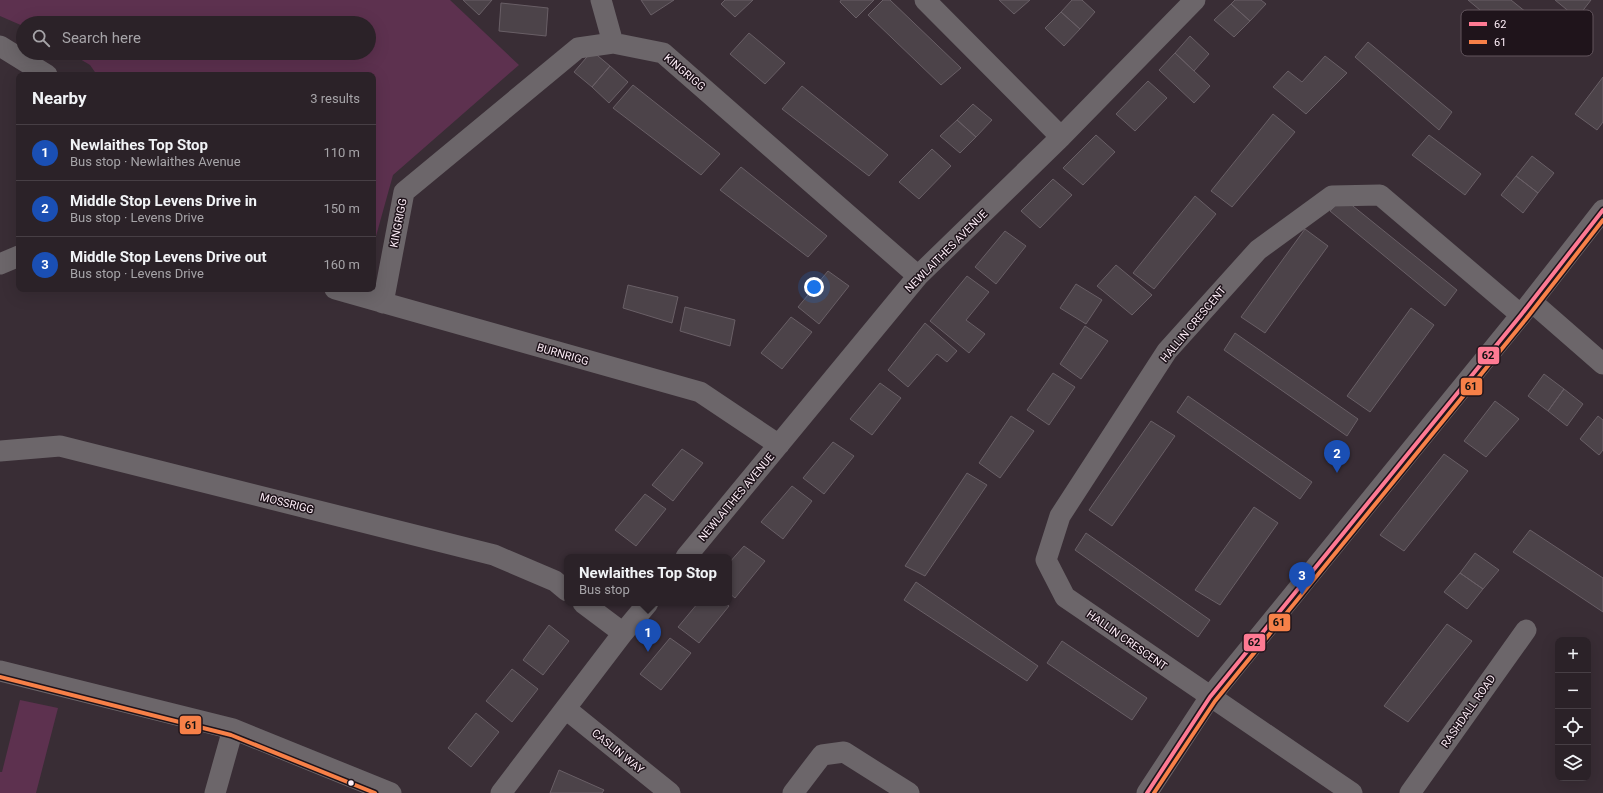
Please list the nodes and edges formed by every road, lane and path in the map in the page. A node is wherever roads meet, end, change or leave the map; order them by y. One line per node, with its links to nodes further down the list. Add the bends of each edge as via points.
1 (601, 0): 4 (street)
2 (925, 0): 9 (street)
3 (1195, 0): 9 (street, NEWLAITHES AVENUE)
4 (613, 43): 13 (street, KINGRIGG, via 663,53); 15 (street, KINGRIGG, via 578,48 404,192)
5 (0, 46): 6 (street)
6 (16, 56)
7 (23, 60): 8 (street)
8 (42, 72)
9 (1061, 137): 13 (street, NEWLAITHES AVENUE)
10 (1603, 210): 16 (street)
11 (16, 257): 12 (street)
12 (0, 264)
13 (918, 276): 18 (street, NEWLAITHES AVENUE)
14 (345, 292): 15 (street, BURNRIGG)
15 (383, 303): 18 (street, BURNRIGG, via 700,392)
16 (1527, 308): 17 (street, HALLIN CRESCENT); 27 (street); 27 (street, HALLIN CRESCENT, via 1380,195 1332,196 1258,250 1167,351 1060,516 1046,560 1065,597)
17 (1603, 364)
18 (779, 445): 20 (street, NEWLAITHES AVENUE)
19 (0, 451): 21 (street, MOSSRIGG, via 60,446 494,555 554,581)
20 (688, 554)
21 (564, 589)
22 (587, 606): 25 (street)
23 (646, 606): 25 (street)
24 (1526, 630): 38 (street, RASHDALL ROAD)
25 (623, 633): 28 (street)
26 (0, 671): 29 (street)
27 (1210, 697): 36 (street); 37 (street)
28 (566, 708): 32 (street); 33 (street, CASLIN WAY)
29 (233, 729): 30 (street); 31 (street)
30 (215, 793)
31 (391, 793)
32 (501, 793)
33 (670, 793)
34 (793, 793): 35 (street, via 822,755 844,752)
35 (909, 793)
36 (1146, 793)
37 (1352, 793)
38 (1410, 793)

